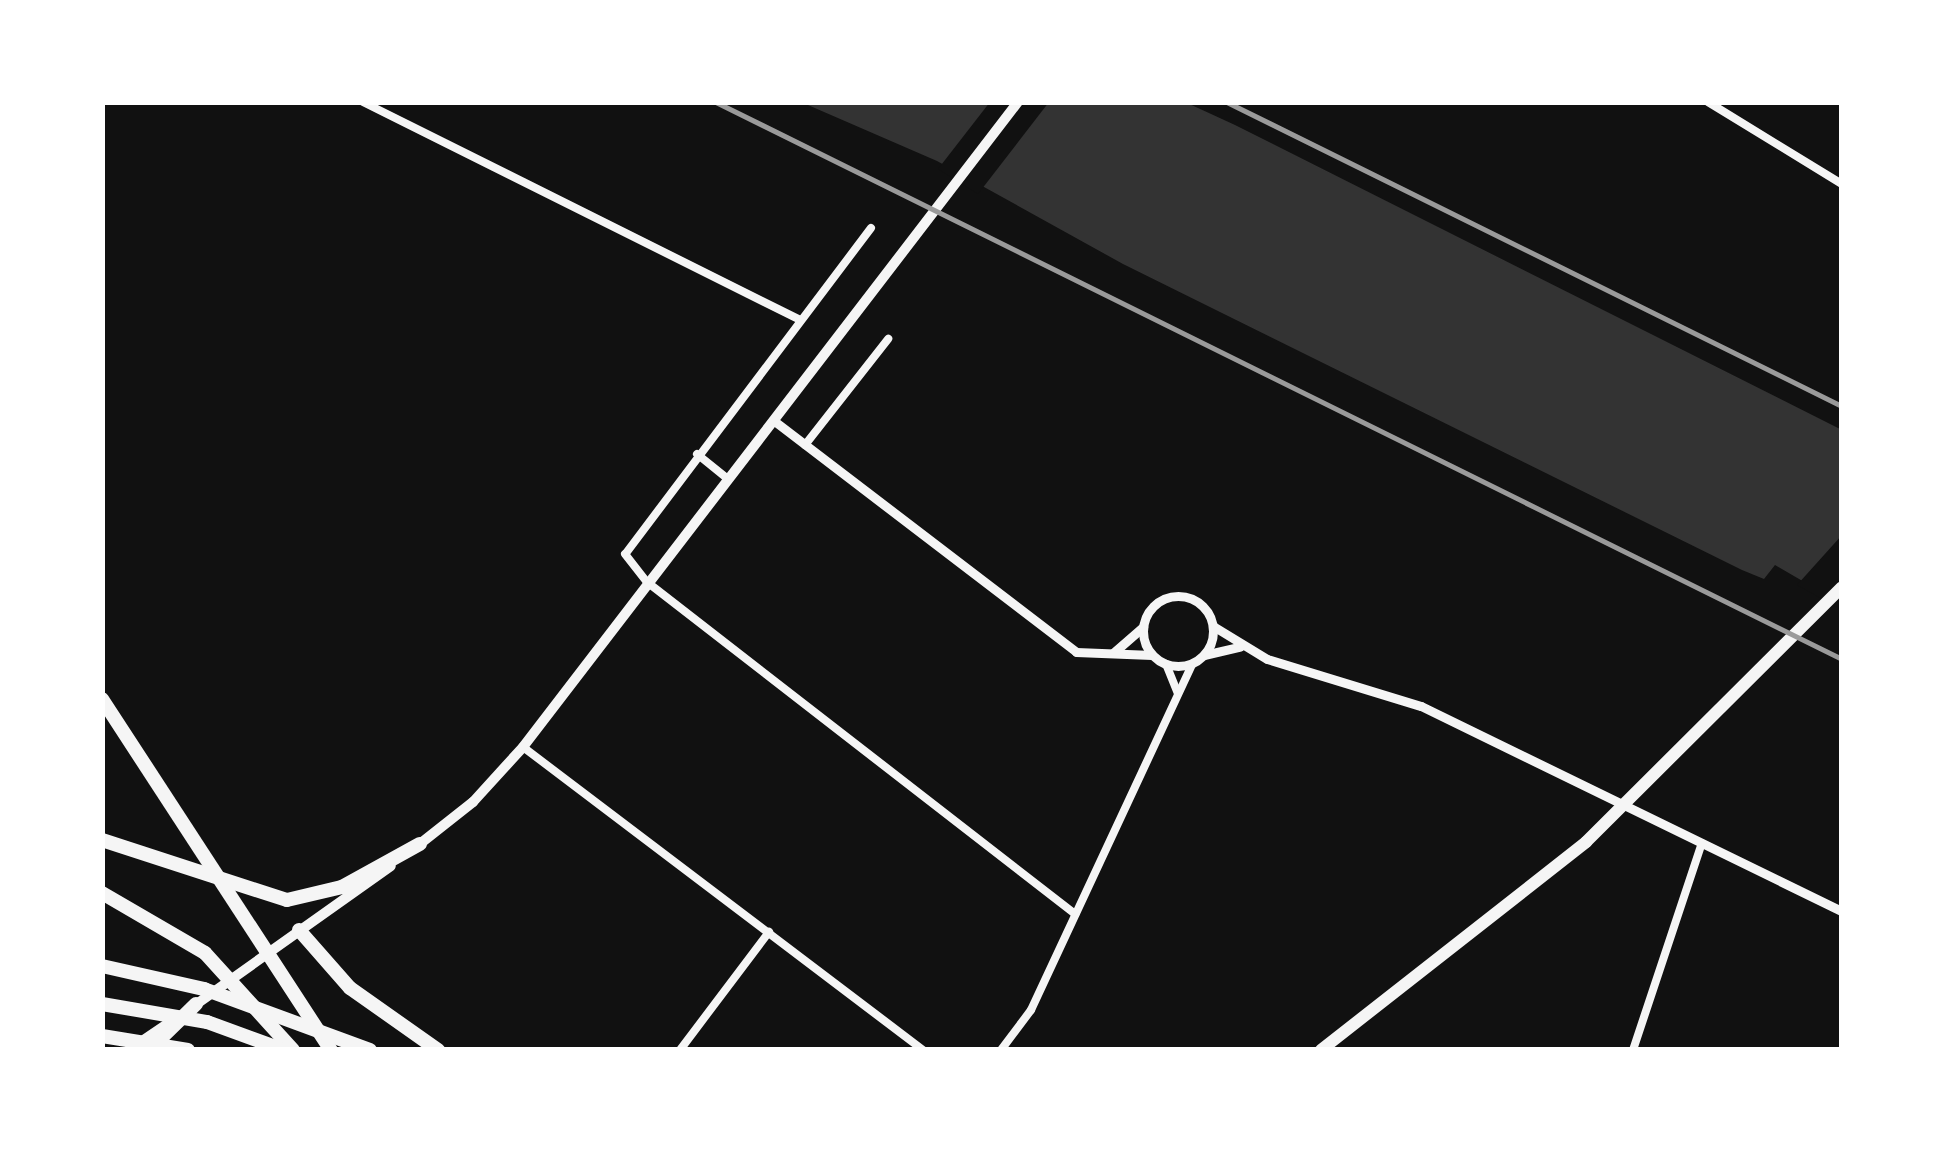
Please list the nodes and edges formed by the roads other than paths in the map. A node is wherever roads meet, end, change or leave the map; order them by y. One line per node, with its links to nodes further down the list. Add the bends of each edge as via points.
1 (363, 102): 6 (street)
2 (1018, 102): 8 (main road)
3 (1708, 102): 4 (street)
4 (1842, 184)
5 (871, 227): 6 (street)
6 (801, 320): 10 (street)
7 (888, 339): 9 (street)
8 (773, 420): 9 (street); 11 (main road)
9 (805, 445): 17 (street, via 1076,652)
10 (697, 454): 11 (street); 12 (street, via 625,554)
11 (727, 478): 12 (main road)
12 (647, 582): 24 (main road); 30 (street)
13 (1842, 587): 48 (main road, via 1586,842)
14 (1213, 626): 15 (street, via 1202,605 1181,596 1159,602); 16 (street); 19 (street)
15 (1143, 627): 17 (street); 18 (street)
16 (1240, 647): 19 (street); 27 (street, via 1421,706)
17 (1113, 653): 18 (street)
18 (1152, 655): 20 (street)
19 (1204, 655): 21 (street)
20 (1166, 664): 21 (street); 22 (street)
21 (1192, 664): 22 (street)
22 (1178, 694): 30 (street)
23 (102, 699): 42 (highway)
24 (523, 747): 26 (main road); 32 (street)
25 (102, 840): 26 (highway, via 287,900 342,887)
26 (421, 844): 31 (main road)
27 (1702, 844): 29 (street); 49 (street)
28 (102, 893): 41 (highway, via 205,953)
29 (1842, 911)
30 (1075, 914): 47 (street, via 1031,1010)
31 (298, 931): 35 (main road); 44 (highway, via 350,988)
32 (769, 932): 45 (street); 46 (street)
33 (104, 965): 43 (highway, via 204,989)
34 (102, 1004): 41 (highway, via 207,1022)
35 (196, 1004): 38 (main road); 39 (highway)
36 (102, 1035): 37 (highway); 40 (highway)
37 (110, 1050)
38 (129, 1050)
39 (150, 1050)
40 (188, 1050)
41 (288, 1050)
42 (331, 1050)
43 (370, 1050)
44 (438, 1050)
45 (680, 1050)
46 (923, 1050)
47 (1001, 1050)
48 (1321, 1050)
49 (1633, 1050)

